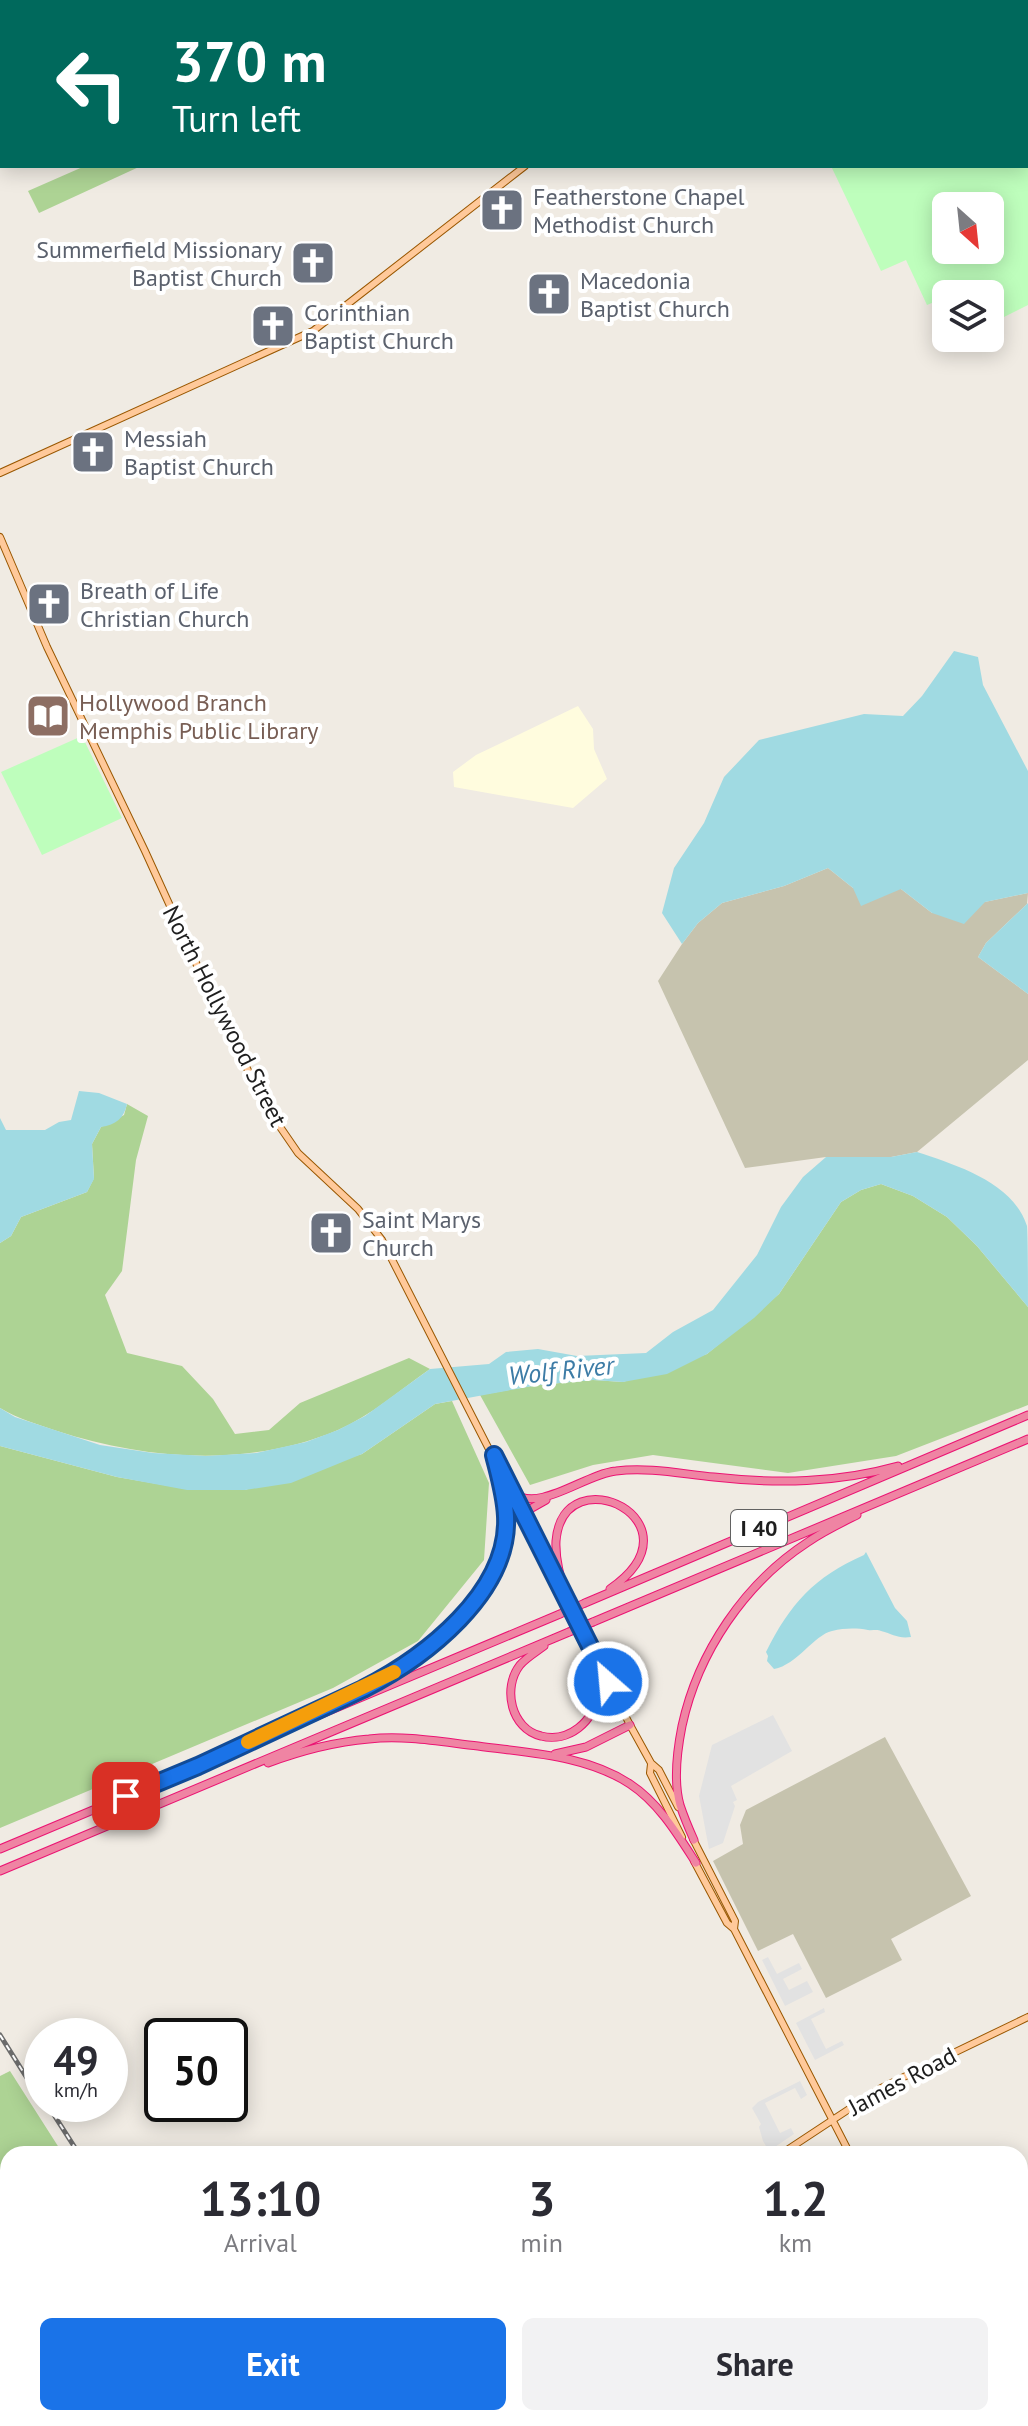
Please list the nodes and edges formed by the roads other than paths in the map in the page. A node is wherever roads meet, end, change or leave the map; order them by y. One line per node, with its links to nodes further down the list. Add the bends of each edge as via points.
1 (522, 168): 2 (main road, via 313,331)
2 (0, 473)
3 (0, 537): 6 (main road, North Hollywood Street, via 265,1105 298,1153 358,1209 382,1240)
4 (1028, 1415): 7 (highway, I 40)
5 (1028, 1439): 9 (highway, I 40)
6 (494, 1455): 10 (main road, North Hollywood Street); 19 (highway, via 506,1518 503,1543 479,1596 461,1617 388,1676)
7 (934, 1455): 8 (highway, via 864,1473 797,1482 628,1469); 12 (highway, I 40)
8 (580, 1482): 10 (highway, via 530,1500); 11 (highway)
9 (903, 1491): 15 (highway, I 40, bridge); 21 (highway, via 808,1542 752,1591 724,1627 687,1706 676,1765 680,1803)
10 (513, 1493): 11 (main road, North Hollywood Street)
11 (523, 1513): 13 (main road, North Hollywood Street)
12 (594, 1600): 13 (highway, via 628,1575 642,1549 637,1521 611,1500 582,1503 559,1524 558,1568); 19 (highway, I 40, bridge)
13 (568, 1602): 14 (main road, North Hollywood Street)
14 (586, 1639): 15 (highway, via 596,1697 591,1714 571,1733 542,1737 520,1723 509,1698 510,1686 520,1664); 16 (main road, North Hollywood Street)
15 (551, 1640): 20 (highway, I 40)
16 (630, 1725): 17 (highway, via 586,1747); 18 (main road, North Hollywood Street)
17 (533, 1754): 20 (highway, via 414,1738 370,1739 279,1759); 23 (highway, via 579,1762 632,1785 671,1823)
18 (651, 1763): 21 (main road, North Hollywood Street); 23 (main road, North Hollywood Street, via 650,1773)
19 (198, 1766): 22 (highway, I 40)
20 (184, 1793): 24 (highway, I 40)
21 (694, 1840): 25 (main road, North Hollywood Street, via 735,1921)
22 (0, 1849)
23 (696, 1863): 25 (main road, North Hollywood Street)
24 (0, 1871)
25 (734, 1929): 27 (main road, North Hollywood Street)
26 (1028, 2017): 27 (main road, James Road, via 881,2088)
27 (832, 2120): 28 (main road, James Road); 29 (main road, North Hollywood Street)
28 (793, 2146)
29 (846, 2146)

